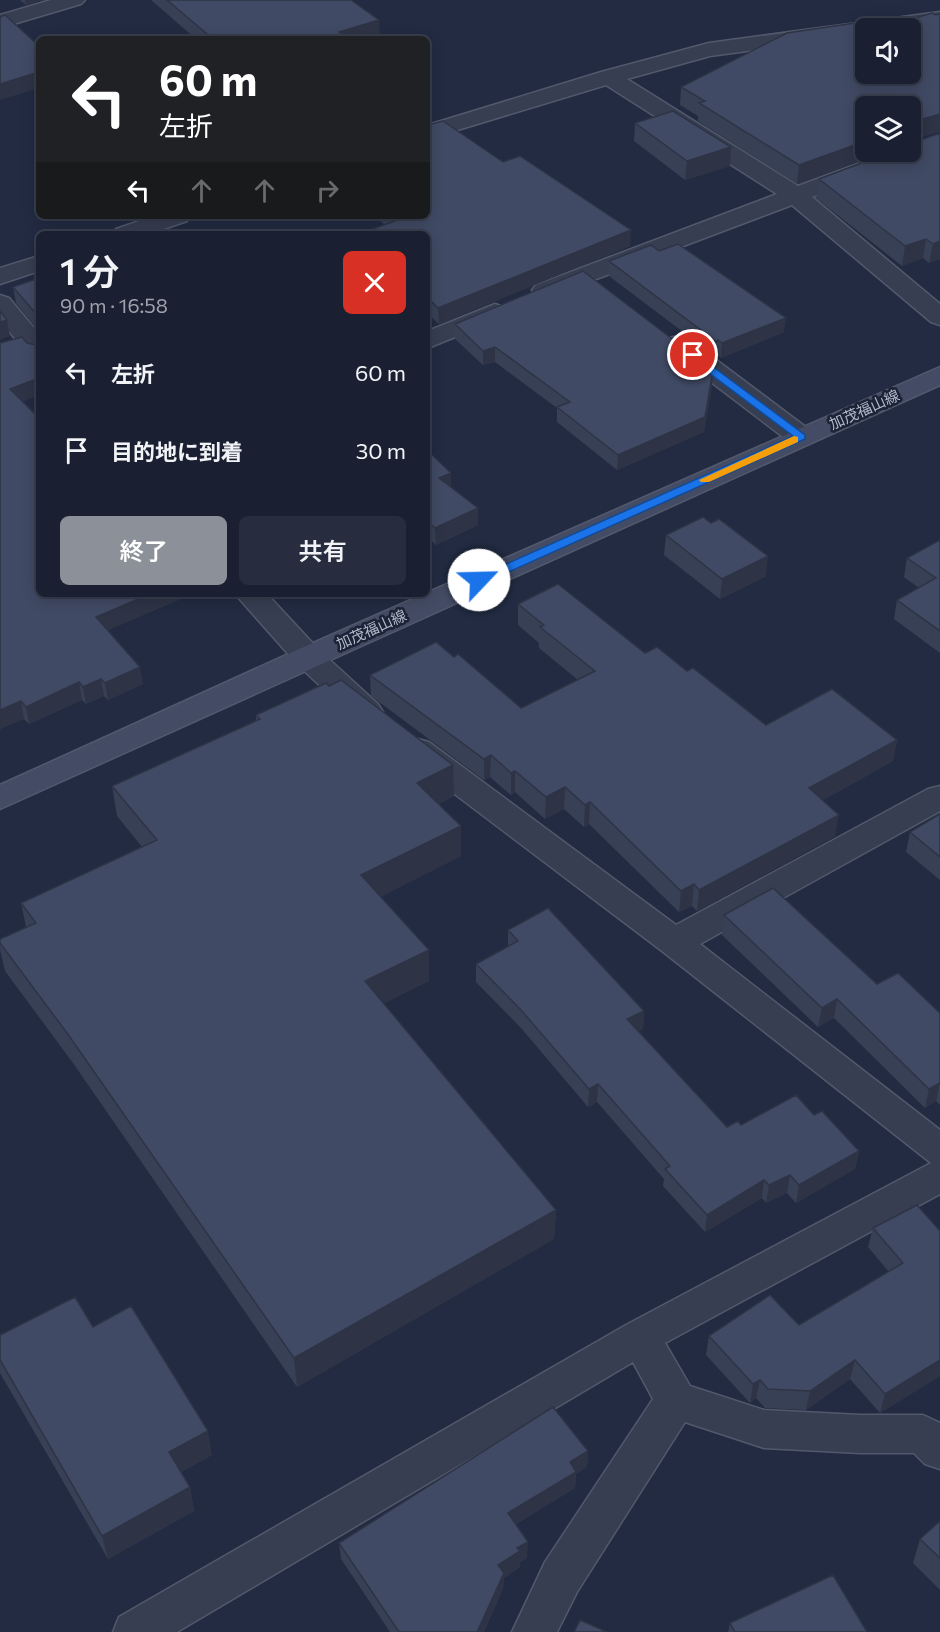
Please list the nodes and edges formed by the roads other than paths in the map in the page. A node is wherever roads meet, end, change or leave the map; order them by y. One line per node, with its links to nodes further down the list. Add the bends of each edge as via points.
1 (74, 0): 2 (street)
2 (5, 15)
3 (940, 18): 4 (street, via 709,50)
4 (609, 77): 5 (street); 7 (street)
5 (430, 131)
6 (881, 162): 7 (street)
7 (794, 194): 11 (street); 15 (street)
8 (169, 219): 9 (street)
9 (134, 231)
10 (36, 264): 12 (street)
11 (586, 273): 13 (street); 17 (street)
12 (0, 276)
13 (614, 295)
14 (0, 303): 18 (street)
15 (940, 317)
16 (660, 330): 20 (street)
17 (430, 339)
18 (26, 346)
19 (940, 375): 20 (main road, 加茂福山線)
20 (801, 437): 22 (main road, 加茂福山線)
21 (253, 597): 22 (street)
22 (308, 657): 24 (main road, 加茂福山線); 25 (street, via 362,708)
23 (940, 796): 25 (street)
24 (0, 798)
25 (674, 942): 26 (street)
26 (940, 1151)
27 (940, 1176): 28 (street)
28 (640, 1336): 29 (street); 31 (street)
29 (676, 1400): 30 (street, via 764,1429 923,1434); 32 (street, via 561,1577)
30 (940, 1450)
31 (135, 1632)
32 (534, 1632)

